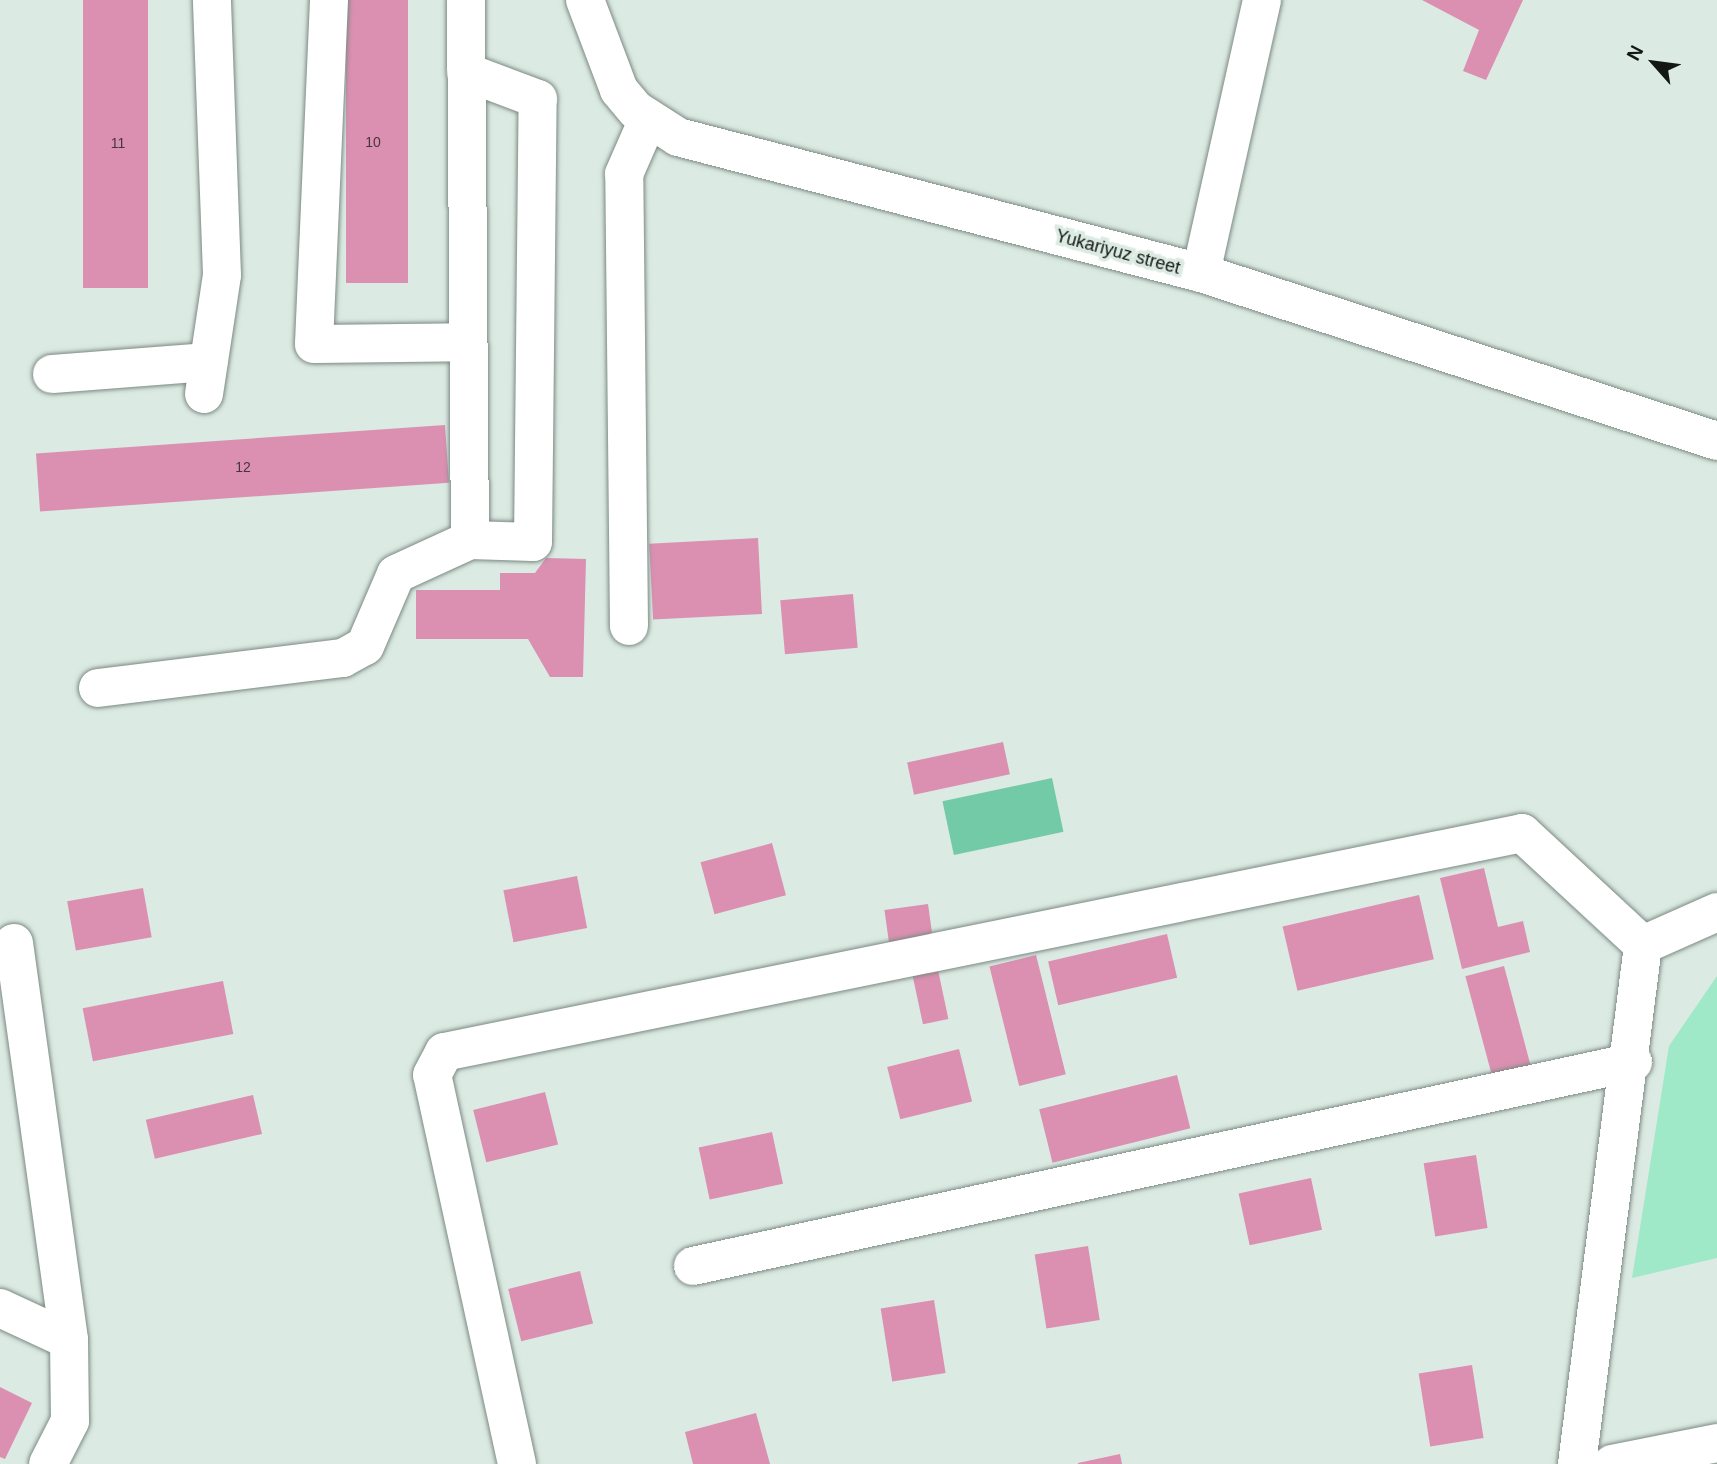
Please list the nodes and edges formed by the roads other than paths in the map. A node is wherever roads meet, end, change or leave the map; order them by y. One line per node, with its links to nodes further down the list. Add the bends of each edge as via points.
1 (212, 0): 10 (street, via 222,275 207,378)
2 (329, 0): 9 (street, via 314,344)
3 (466, 0): 6 (street)
4 (585, 0): 7 (street, Yukariyuz street, via 619,90)
5 (1262, 0): 8 (street)
6 (466, 72): 9 (street); 12 (street, via 538,99 533,542)
7 (648, 119): 8 (street, Yukariyuz street, via 678,137); 13 (street, via 624,174)
8 (1201, 273): 11 (street, Yukariyuz street)
9 (468, 342): 12 (street)
10 (52, 374)
11 (1717, 441)
12 (470, 540): 14 (street, via 396,574 365,646 342,657)
13 (628, 626)
14 (98, 688)
15 (1717, 912): 17 (street)
16 (14, 943): 21 (street)
17 (1643, 945): 18 (street); 24 (street, via 1522,833 444,1052 432,1075)
18 (1633, 1062): 19 (street); 25 (street)
19 (693, 1266)
20 (0, 1308): 21 (street)
21 (69, 1340): 23 (street, via 70,1421)
22 (1717, 1443): 26 (street)
23 (48, 1464)
24 (517, 1464)
25 (1577, 1464)
26 (1612, 1464)

